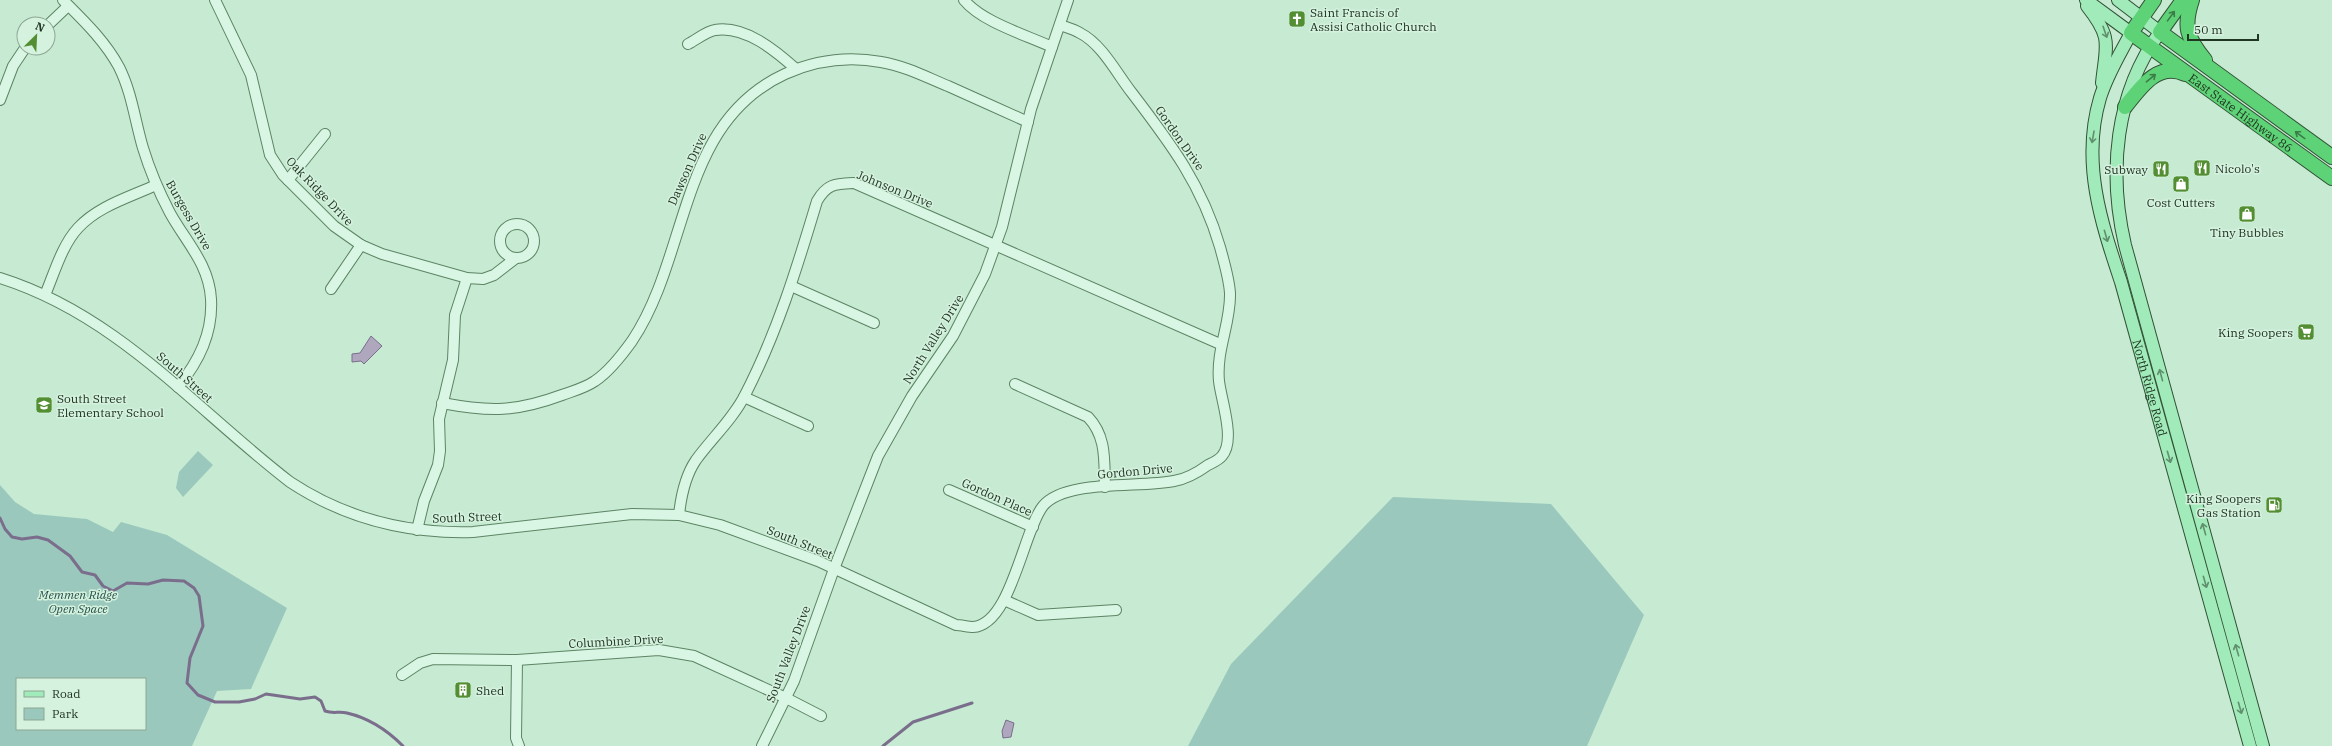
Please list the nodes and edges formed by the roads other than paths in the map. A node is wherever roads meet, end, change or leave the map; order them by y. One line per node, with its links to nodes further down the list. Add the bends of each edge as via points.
1 (964, 0): 16 (street, via 969,7 996,22)
2 (1068, 0): 12 (street, North Valley Drive)
3 (2084, 0): 14 (main road); 22 (main road, one-way to 22, via 2101,24 2107,38)
4 (2118, 0): 11 (main road)
5 (2154, 0): 11 (highway)
6 (2183, 0): 13 (highway, one-way to 6)
7 (2192, 0): 20 (highway, via 2187,22 2189,40)
8 (219, 1): 29 (street, Oak Ridge Drive, via 255,85 270,154)
9 (66, 3): 10 (street); 30 (street, Burgess Drive, via 102,41 119,68 134,107 143,147)
10 (55, 16)
11 (2141, 18): 13 (main road); 14 (highway)
12 (1060, 25): 16 (street, North Valley Drive); 40 (street, Gordon Drive, via 1081,33 1097,47 1171,144 1192,177 1214,227 1228,286 1228,316)
13 (2160, 32): 17 (main road, North Ridge Road); 20 (highway, East State Highway 86)
14 (2131, 33): 17 (highway, East State Highway 86); 22 (main road, North Ridge Road)
15 (688, 44): 19 (street, via 715,30 732,30 759,41)
16 (1052, 47): 25 (street, North Valley Drive)
17 (2149, 47): 21 (highway, East State Highway 86); 24 (main road, North Ridge Road, via 2134,76)
18 (20, 56): 23 (street, via 13,66)
19 (796, 69): 25 (street, Dawson Drive, via 833,60 883,62 918,73); 44 (street, Dawson Drive, via 774,79 754,93 735,110 718,132 705,156 681,217 654,301 630,343 607,372 579,389 519,408 484,410)
20 (2218, 75): 27 (highway, East State Highway 86, one-way to 20)
21 (2205, 86): 24 (highway, one-way to 21, via 2151,78 2163,71 2182,73); 28 (highway, East State Highway 86)
22 (2100, 98): 60 (main road, North Ridge Road, one-way to 60, via 2091,144 2091,166 2098,209 2121,282)
23 (0, 100)
24 (2125, 106): 61 (main road, North Ridge Road, one-way to 24, via 2121,230 2116,196 2116,163)
25 (1028, 122): 32 (street, North Valley Drive)
26 (325, 134): 29 (street)
27 (2332, 157)
28 (2332, 178)
29 (288, 180): 31 (street, Oak Ridge Drive, via 334,226)
30 (156, 185): 38 (street, via 100,210 77,228); 42 (street, Burgess Drive, via 202,262 211,298 211,319 205,344 195,365)
31 (361, 245): 35 (street, Oak Ridge Drive, via 404,262); 37 (street)
32 (996, 246): 36 (street, Johnson Drive, via 854,183 836,184 823,190 817,202); 40 (street, Johnson Drive); 51 (street, North Valley Drive, via 970,307 904,409 878,456)
33 (516, 258): 35 (street, Oak Ridge Drive, via 494,276 483,279)
34 (0, 278): 38 (street, South Street)
35 (467, 278): 44 (street, via 455,315 452,360)
36 (791, 286): 39 (street); 43 (street, Johnson Drive, via 766,354)
37 (331, 289)
38 (44, 295): 42 (street, South Street, via 105,328)
39 (874, 323)
40 (1220, 344): 46 (street, Gordon Drive, via 1219,380 1228,428 1223,455 1192,476 1174,482)
41 (1015, 384): 46 (street, via 1088,417 1097,426 1103,441)
42 (178, 387): 50 (street, South Street, via 276,471 300,488 335,508 361,518)
43 (744, 397): 45 (street); 48 (street, Johnson Drive, via 696,461 686,482)
44 (442, 403): 50 (street, via 438,424 438,465 424,501)
45 (808, 426)
46 (1106, 487): 49 (street, Gordon Drive, via 1057,494 1042,507)
47 (950, 490): 49 (street, Gordon Place)
48 (679, 515): 50 (street, South Street, via 632,514 473,532); 51 (street, South Street, via 720,525)
49 (1033, 527): 52 (street, Gordon Drive)
50 (417, 530)
51 (834, 569): 52 (street, Gordon Drive, via 956,625 973,627 984,624); 56 (street, South Valley Drive)
52 (1004, 600): 53 (street, via 1038,615)
53 (1116, 610)
54 (517, 660): 55 (street, Columbine Drive, via 433,659 420,663); 56 (street, Columbine Drive, via 659,650 694,656); 58 (street, via 516,738)
55 (402, 675)
56 (786, 698): 57 (street, Columbine Drive); 59 (street, South Valley Drive)
57 (821, 716)
58 (519, 746)
59 (762, 746)
60 (2250, 746)
61 (2264, 746)

